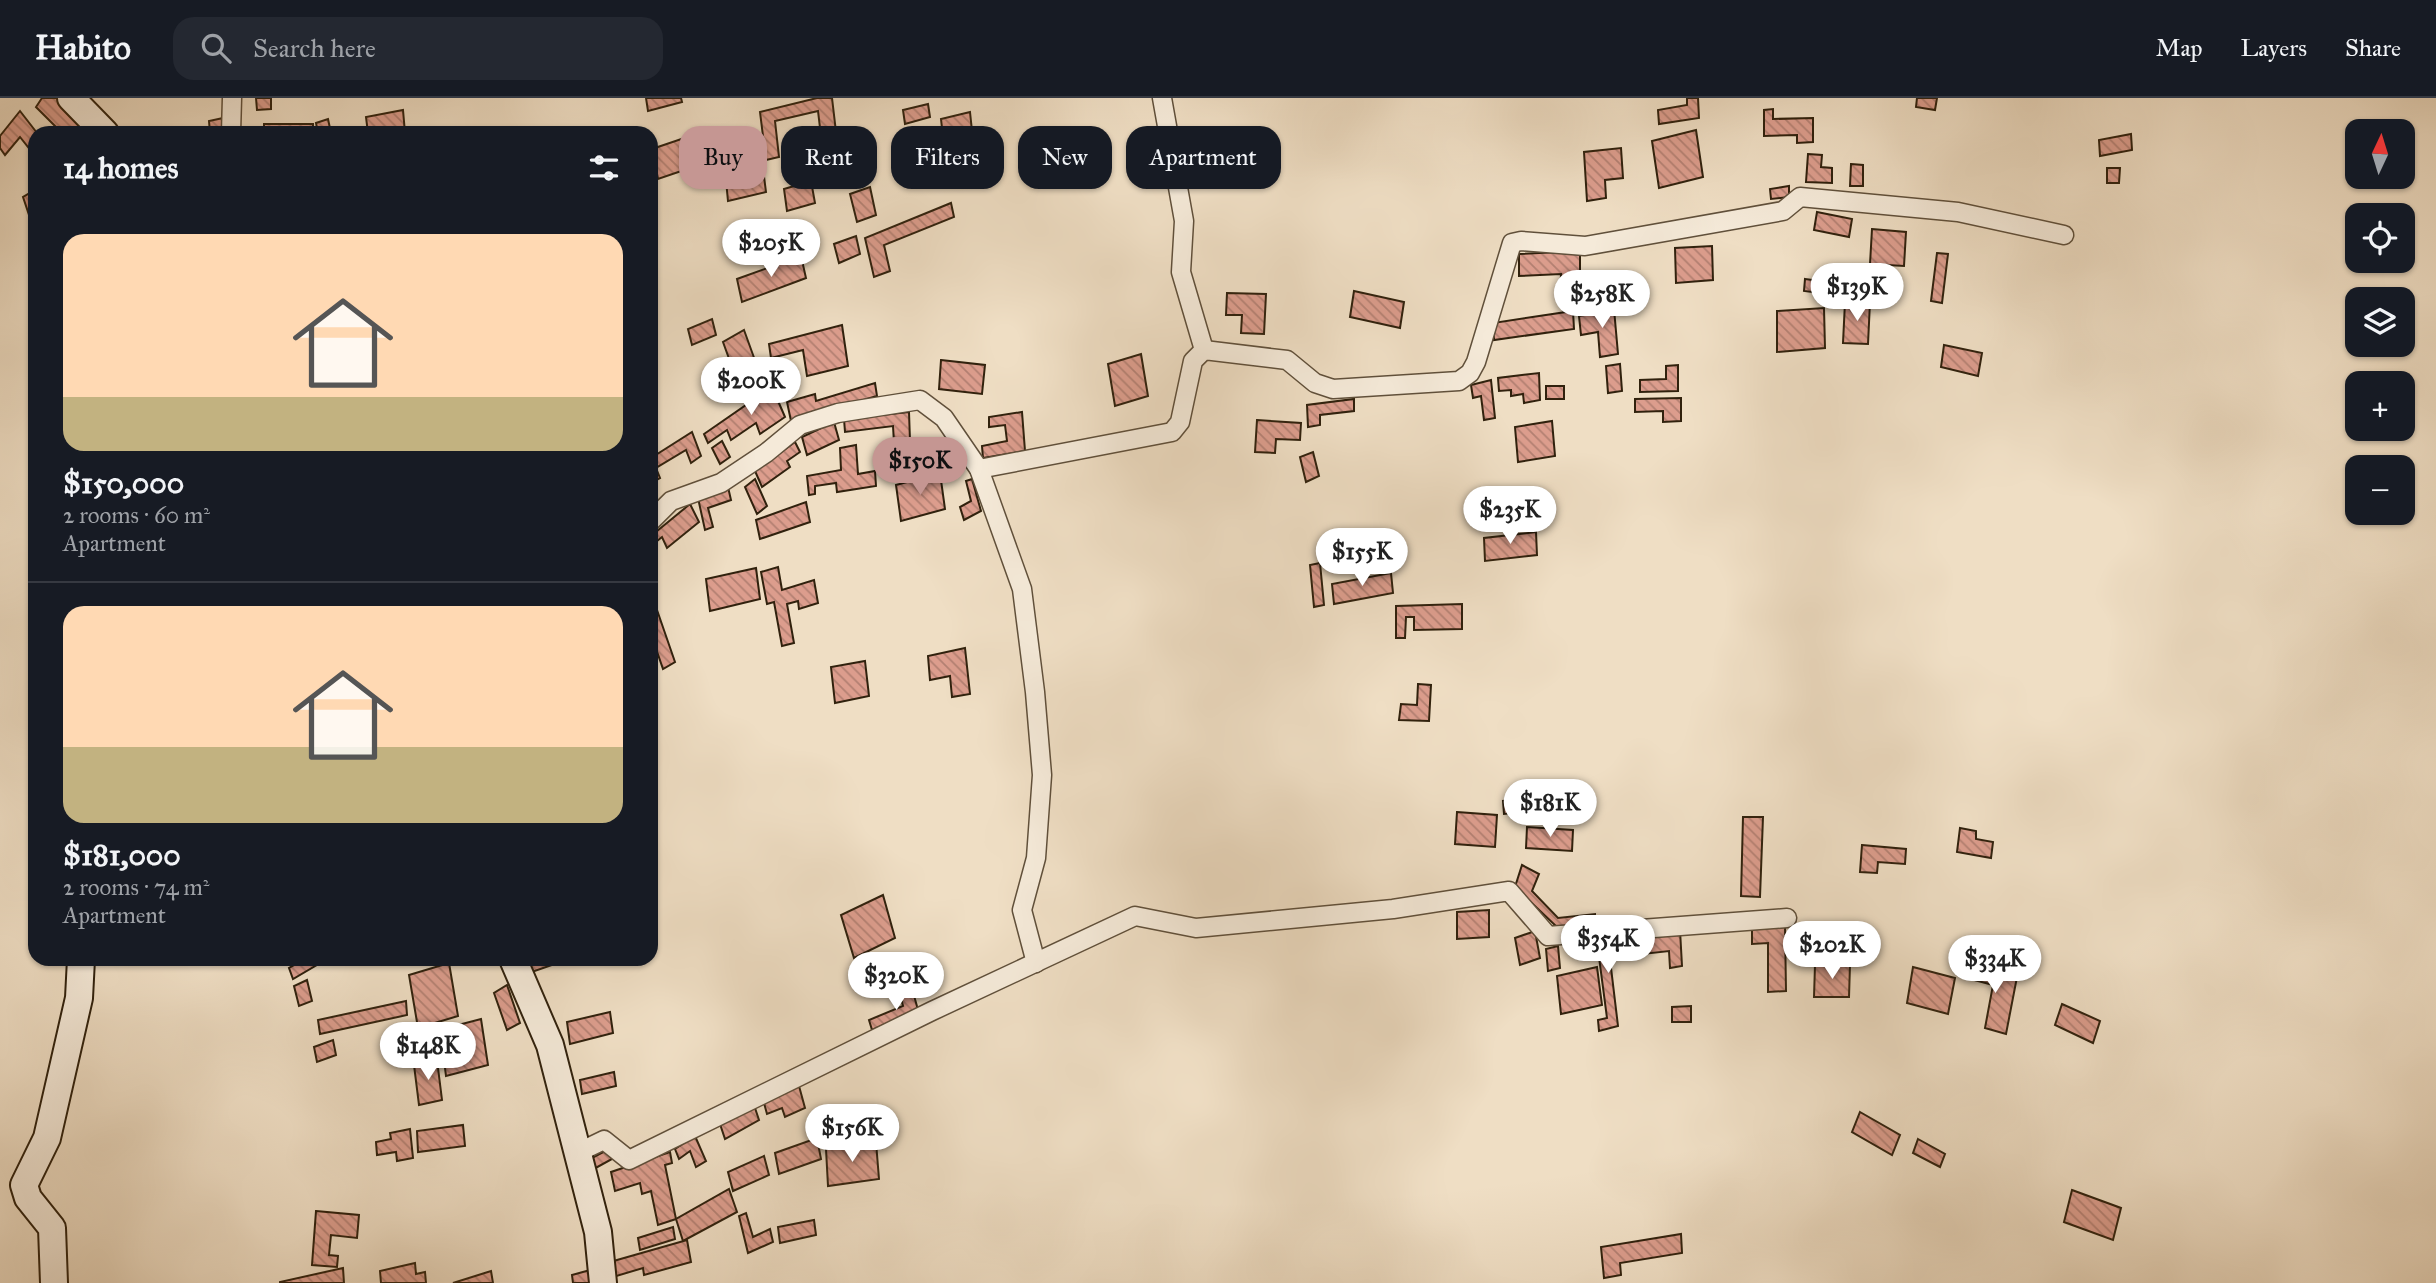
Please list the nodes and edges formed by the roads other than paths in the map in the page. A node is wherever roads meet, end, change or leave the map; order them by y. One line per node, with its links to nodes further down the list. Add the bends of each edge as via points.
1 (71, 98): 4 (street)
2 (232, 98): 5 (street)
3 (1162, 98): 7 (street, via 1184,221 1181,272)
4 (98, 126)
5 (231, 126)
6 (2063, 235): 7 (street, via 1958,212 1800,197 1783,211 1585,246 1511,243 1476,362 1459,381 1333,389 1315,383 1287,360)
7 (1204, 350): 8 (street, via 1193,361 1180,422 1172,432)
8 (979, 469): 9 (street, via 944,418 920,400 838,413 800,425 721,483 671,501); 11 (street, via 1022,589 1035,692 1042,775 1036,858 1022,910)
9 (658, 514)
10 (1787, 918): 11 (street, via 1548,936 1508,891 1393,909 1196,928 1135,916)
11 (1036, 963): 14 (street, via 629,1160 604,1140)
12 (81, 966): 15 (street, via 79,998 47,1138 24,1185 28,1198 52,1228)
13 (516, 966): 14 (street, via 550,1045)
14 (577, 1153): 16 (street, via 598,1231)
15 (54, 1283)
16 (603, 1283)

